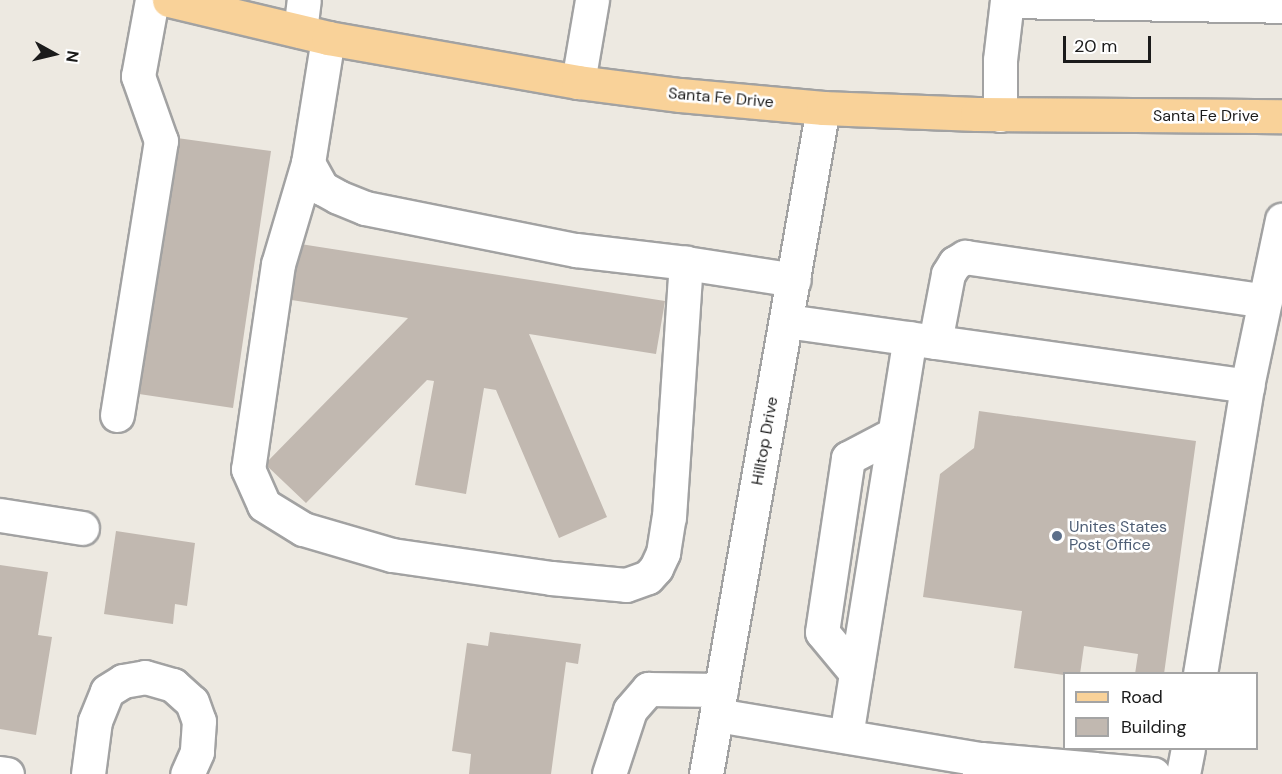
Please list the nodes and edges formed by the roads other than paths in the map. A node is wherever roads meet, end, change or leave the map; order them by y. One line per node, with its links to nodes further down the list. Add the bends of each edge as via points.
1 (152, 0): 19 (street, via 138,76 161,141)
2 (169, 0): 6 (main road, Santa Fe Drive)
3 (592, 0): 7 (street)
4 (1008, 1): 5 (street); 9 (street, via 1000,60)
5 (1282, 6)
6 (311, 23): 7 (main road, Santa Fe Drive); 11 (street)
7 (578, 82): 8 (main road, Santa Fe Drive)
8 (823, 108): 9 (main road, Santa Fe Drive); 14 (street, Hilltop Drive)
9 (1000, 115): 10 (main road, Santa Fe Drive)
10 (1282, 116)
11 (308, 163): 13 (street, via 322,188 365,208 576,250); 13 (street, via 278,264 248,469 264,506 303,529 392,555 626,585 648,577 663,553 669,517)
12 (1282, 220): 15 (street)
13 (686, 263): 14 (street)
14 (794, 280): 16 (street, Hilltop Drive)
15 (1265, 301): 17 (street, via 965,257 948,274); 18 (street)
16 (786, 321): 17 (street); 23 (street, Hilltop Drive)
17 (922, 340): 18 (street); 24 (street, via 894,434 848,458 822,632 856,673)
18 (1247, 386): 22 (street)
19 (117, 415)
20 (0, 515): 21 (street)
21 (82, 528)
22 (1200, 672)
23 (719, 702): 24 (street); 31 (street, via 648,689 630,710); 32 (street, Hilltop Drive)
24 (846, 736): 26 (street)
25 (1188, 750): 34 (street)
26 (980, 766): 33 (street)
27 (0, 773): 28 (street)
28 (7, 774)
29 (88, 774): 30 (street, via 95,721 107,691 123,681 145,677 173,685 192,702 199,721 196,752)
30 (187, 774)
31 (609, 774)
32 (706, 774)
33 (1153, 774)
34 (1184, 774)

